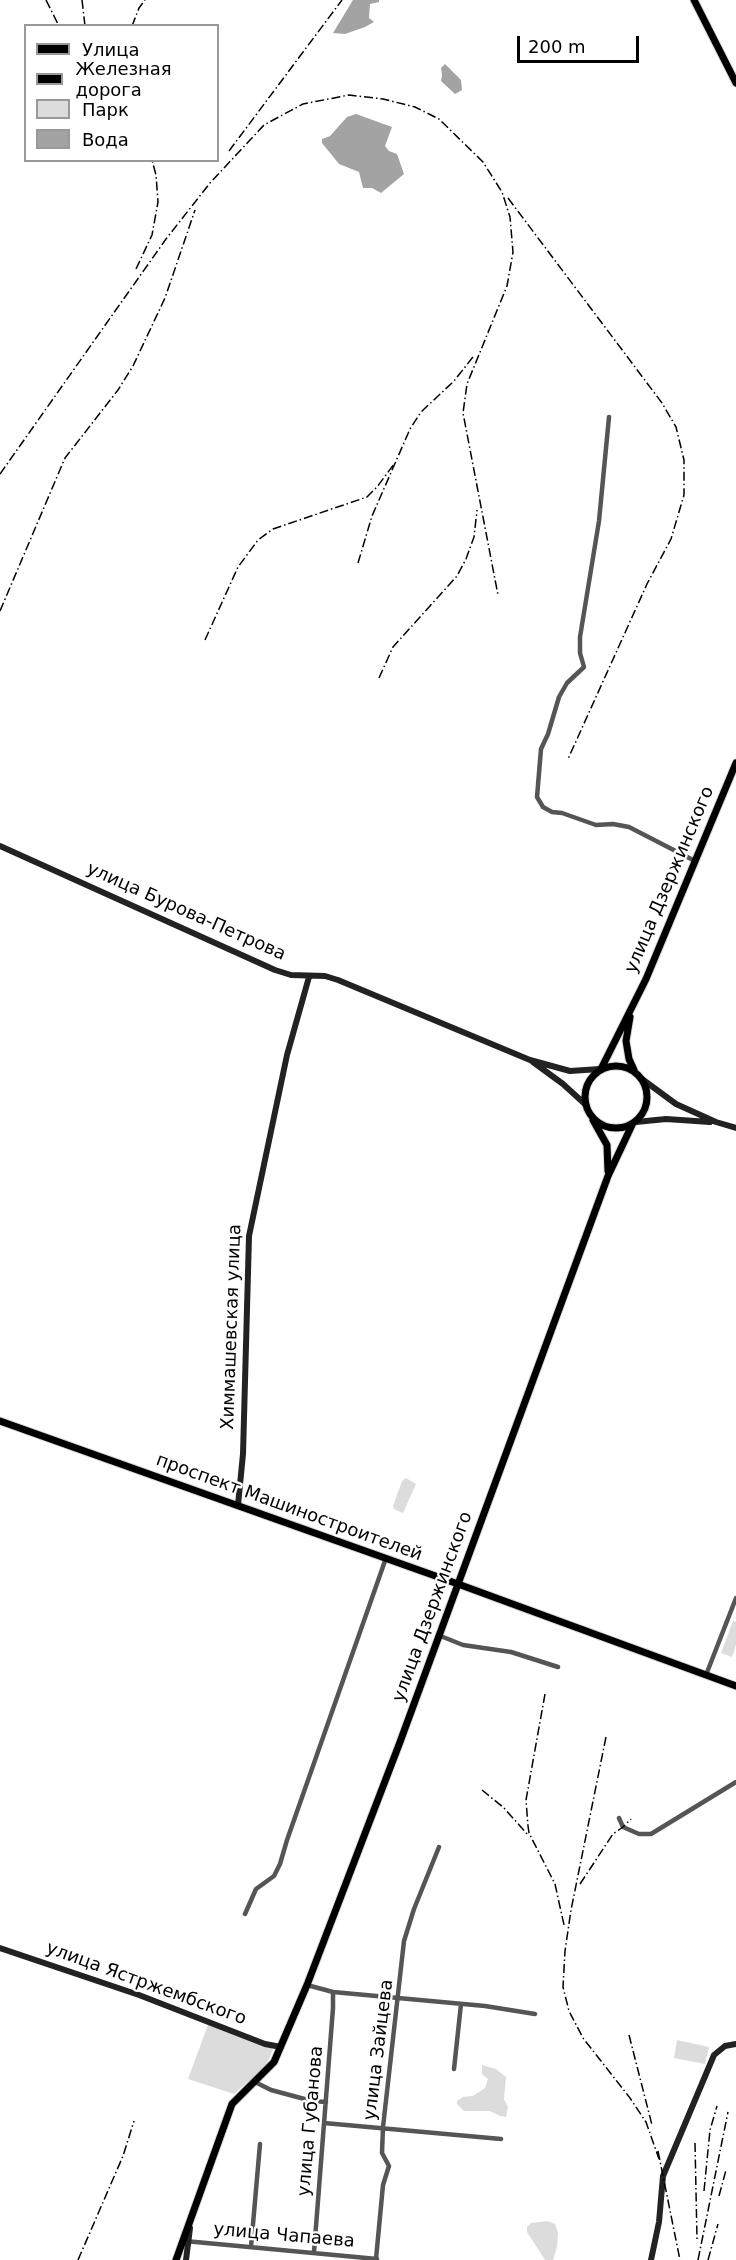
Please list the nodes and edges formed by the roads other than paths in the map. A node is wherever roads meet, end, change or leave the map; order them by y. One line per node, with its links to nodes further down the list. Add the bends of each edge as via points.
1 (694, 0): 2 (main road)
2 (736, 83)
3 (609, 417): 6 (street, via 599,521 580,637 584,667 567,683 540,749 537,797 552,812 596,825 629,828)
4 (736, 763): 6 (main road, улица Дзержинского)
5 (0, 846): 7 (main road, улица Бурова-Петрова, via 260,964 287,974)
6 (695, 861): 8 (main road, улица Дзержинского)
7 (309, 976): 9 (main road, улица Бурова-Петрова, via 338,980); 20 (main road, Химмашевская улица, via 287,1055 249,1236)
8 (631, 1009): 10 (main road, улица Дзержинского); 11 (main road, улица Дзержинского, via 626,1041)
9 (530, 1060): 10 (main road, улица Бурова-Петрова, via 570,1071); 13 (main road, улица Бурова-Петрова)
10 (601, 1069): 11 (main road, via 614,1065); 13 (main road, via 588,1083)
11 (634, 1071): 12 (main road)
12 (642, 1079): 15 (main road, via 676,1104); 16 (main road, via 647,1103)
13 (586, 1105): 14 (main road)
14 (591, 1115): 16 (main road, via 609,1127); 18 (main road, улица Дзержинского, via 607,1145)
15 (716, 1122): 16 (main road, via 666,1119); 17 (main road)
16 (634, 1123): 18 (main road, улица Дзержинского)
17 (736, 1128)
18 (608, 1176): 22 (main road, улица Дзержинского)
19 (0, 1421): 20 (main road, проспект Машиностроителей)
20 (238, 1505): 21 (main road, проспект Машиностроителей)
21 (386, 1558): 22 (main road, проспект Машиностроителей); 31 (street, via 280,1864 274,1876 256,1889)
22 (458, 1584): 24 (main road, улица Дзержинского); 26 (main road, проспект Машиностроителей)
23 (736, 1598): 26 (street)
24 (438, 1635): 25 (street, via 463,1645 511,1652); 33 (main road, улица Дзержинского)
25 (558, 1667)
26 (706, 1675): 27 (main road, проспект Машиностроителей)
27 (736, 1686)
28 (736, 1782): 29 (street, via 651,1834 623,1827)
29 (619, 1818)
30 (439, 1847): 35 (street, улица Зайцева, via 406,1932)
31 (245, 1914)
32 (0, 1948): 39 (main road, улица Ястржембского)
33 (307, 1985): 34 (street); 39 (main road, улица Дзержинского)
34 (333, 1992): 35 (street); 42 (street, улица Губанова)
35 (399, 1997): 36 (street); 44 (street, улица Зайцева)
36 (461, 2004): 37 (street); 40 (street)
37 (535, 2014)
38 (736, 2044): 53 (main road, via 725,2046 714,2055 672,2154 661,2184)
39 (281, 2047): 41 (main road, улица Дзержинского)
40 (454, 2069)
41 (255, 2082): 42 (street, via 285,2094); 47 (main road, улица Дзержинского, via 232,2104)
42 (327, 2102): 43 (street, улица Губанова)
43 (324, 2122): 44 (street); 49 (street, улица Губанова)
44 (383, 2127): 45 (street); 50 (street, улица Зайцева, via 382,2153 389,2166 383,2185)
45 (501, 2139)
46 (260, 2144): 48 (street)
47 (186, 2242): 48 (street, улица Чапаева); 51 (main road, улица Дзержинского); 52 (main road)
48 (251, 2247): 49 (street, улица Чапаева)
49 (314, 2252): 50 (street, улица Чапаева)
50 (378, 2259)
51 (176, 2260)
52 (186, 2260)
53 (651, 2260)

